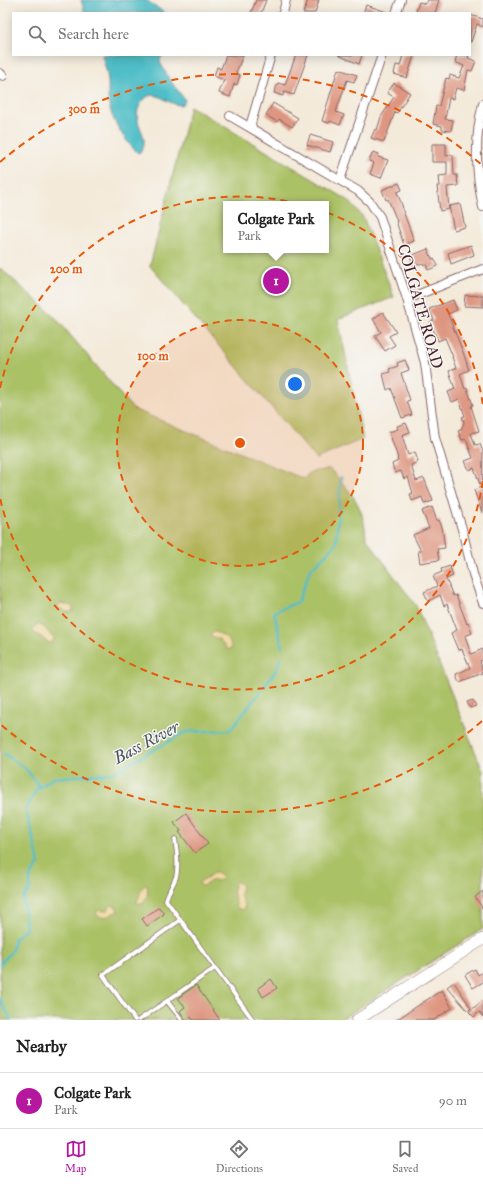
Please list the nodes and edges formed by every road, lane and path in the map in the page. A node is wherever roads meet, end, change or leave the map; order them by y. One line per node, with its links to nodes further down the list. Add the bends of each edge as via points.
1 (286, 0): 3 (street)
2 (401, 0): 4 (street)
3 (283, 12)
4 (396, 12)
5 (271, 56): 9 (street, via 251,123)
6 (382, 56): 10 (street)
7 (483, 104): 11 (street, via 476,156)
8 (230, 116): 9 (street, COLGATE ROAD)
9 (252, 128): 10 (street, COLGATE ROAD)
10 (340, 180): 13 (street, COLGATE ROAD, via 370,202 380,217)
11 (483, 207)
12 (483, 269): 13 (street)
13 (407, 299): 14 (street, COLGATE ROAD, via 425,363 435,438)
14 (483, 603)
15 (175, 839): 16 (lane, via 176,878 166,900)
16 (180, 920): 18 (lane); 20 (lane, via 103,975)
17 (483, 939): 24 (main road)
18 (215, 968): 19 (lane); 23 (lane)
19 (167, 1001): 21 (lane); 22 (lane)
20 (135, 1020)
21 (139, 1020)
22 (182, 1020)
23 (253, 1020)
24 (357, 1020)

